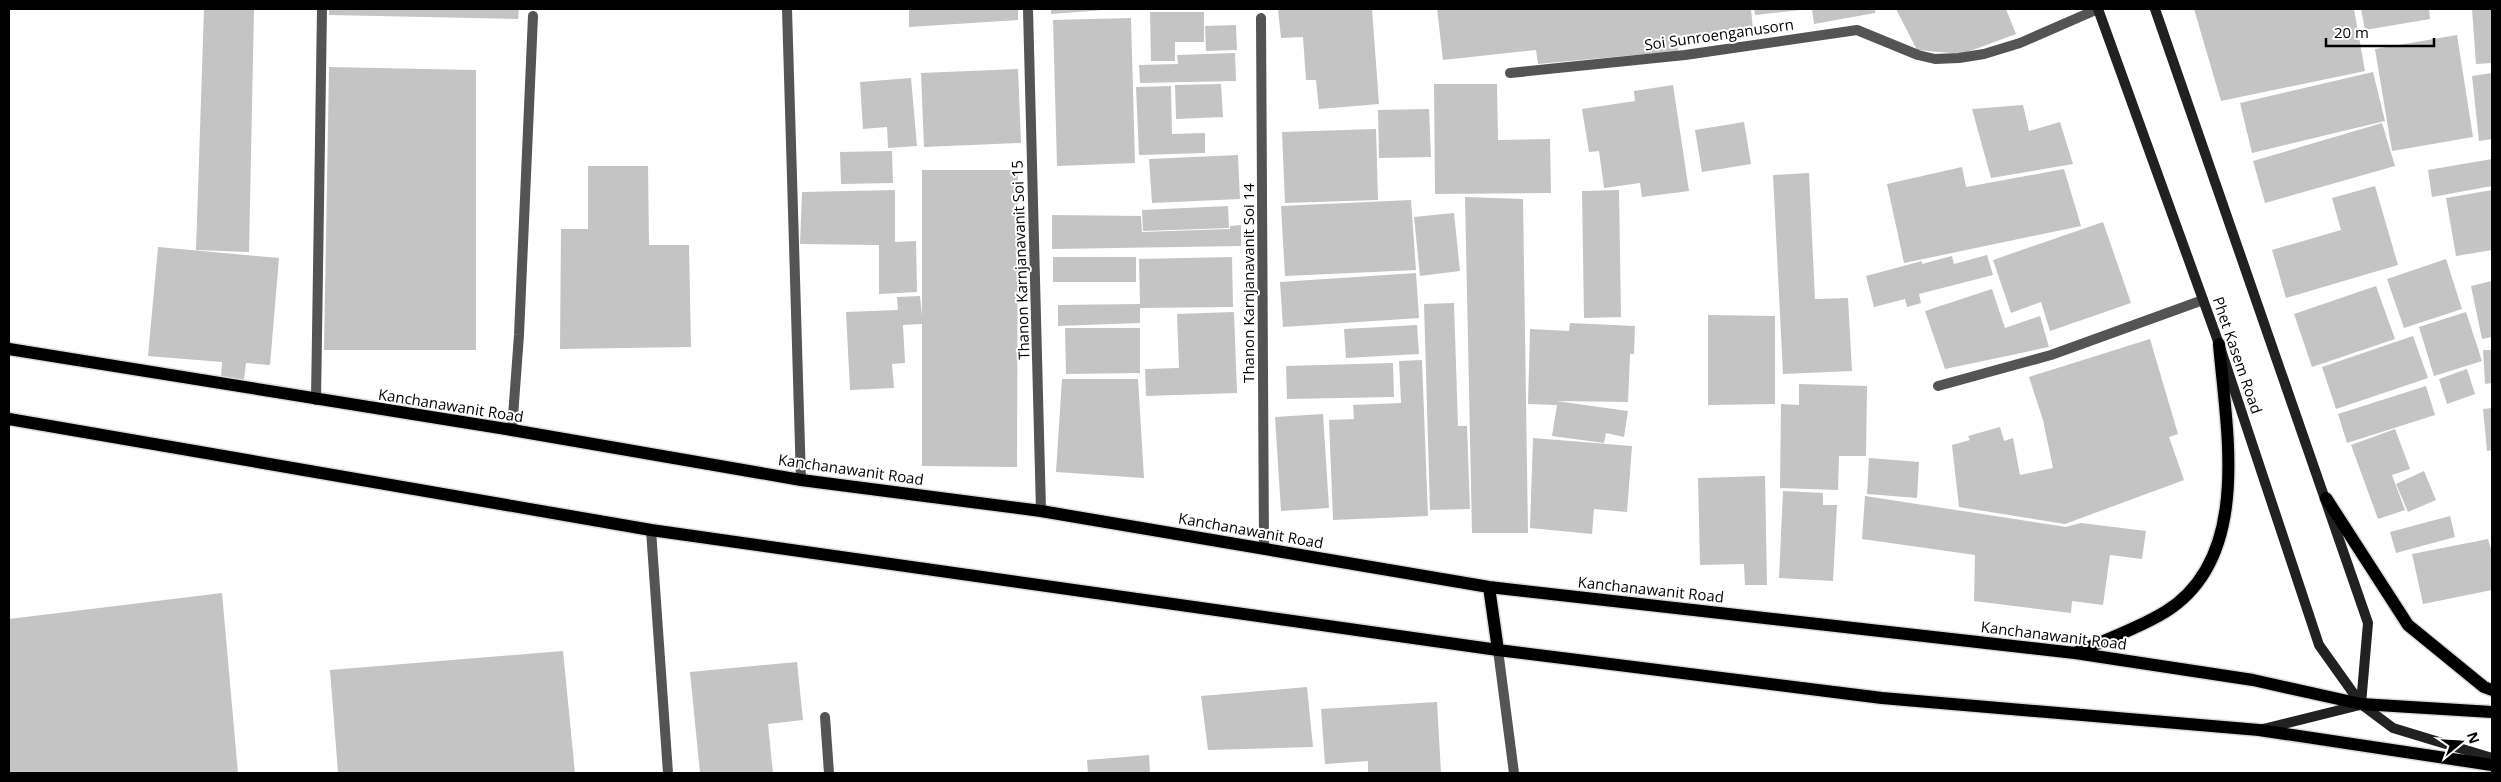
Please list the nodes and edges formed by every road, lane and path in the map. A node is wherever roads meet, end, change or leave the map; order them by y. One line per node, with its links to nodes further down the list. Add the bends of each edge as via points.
1 (322, 9): 13 (street)
2 (787, 9): 16 (street)
3 (1028, 9): 18 (street, Thanon Karnjanavanit Soi 15)
4 (2098, 9): 8 (street, Soi Sunroenganusorn, via 2020,43 1960,58 1918,56 1857,30 1685,55); 9 (main road, Phet Kasem Road)
5 (2155, 9): 17 (main road)
6 (534, 16): 15 (street)
7 (1261, 18): 20 (street, Thanon Karnjanavanit Soi 14)
8 (1510, 73)
9 (2203, 300): 10 (main road, Phet Kasem Road); 12 (street, via 2051,355)
10 (2219, 344): 23 (main road, via 2229,454 2225,518 2217,546 2198,582 2166,612); 25 (main road, Phet Kasem Road, via 2319,645)
11 (9, 349): 13 (main road, Kanchanawanit Road)
12 (1938, 386)
13 (316, 400): 15 (main road, Kanchanawanit Road)
14 (9, 419): 19 (main road)
15 (512, 430): 16 (main road, Kanchanawanit Road)
16 (801, 480): 18 (main road, Kanchanawanit Road)
17 (2326, 498): 24 (main road, via 2408,624 2484,687); 25 (main road, via 2368,623)
18 (1041, 511): 20 (main road, Kanchanawanit Road)
19 (651, 530): 22 (main road); 31 (street)
20 (1264, 549): 21 (main road, Kanchanawanit Road)
21 (1490, 587): 22 (main road); 23 (main road, Kanchanawanit Road)
22 (1498, 650): 28 (main road, via 1882,698); 33 (street)
23 (2075, 653): 25 (main road, Kanchanawanit Road, via 2253,680)
24 (2492, 690)
25 (2361, 704): 26 (main road, Kanchanawanit Road); 28 (main road); 29 (main road, Phet Kasem Road, via 2394,728)
26 (2492, 712)
27 (825, 717): 32 (street)
28 (2259, 730): 30 (main road)
29 (2492, 758)
30 (2492, 766)
31 (668, 773)
32 (829, 773)
33 (1514, 773)

